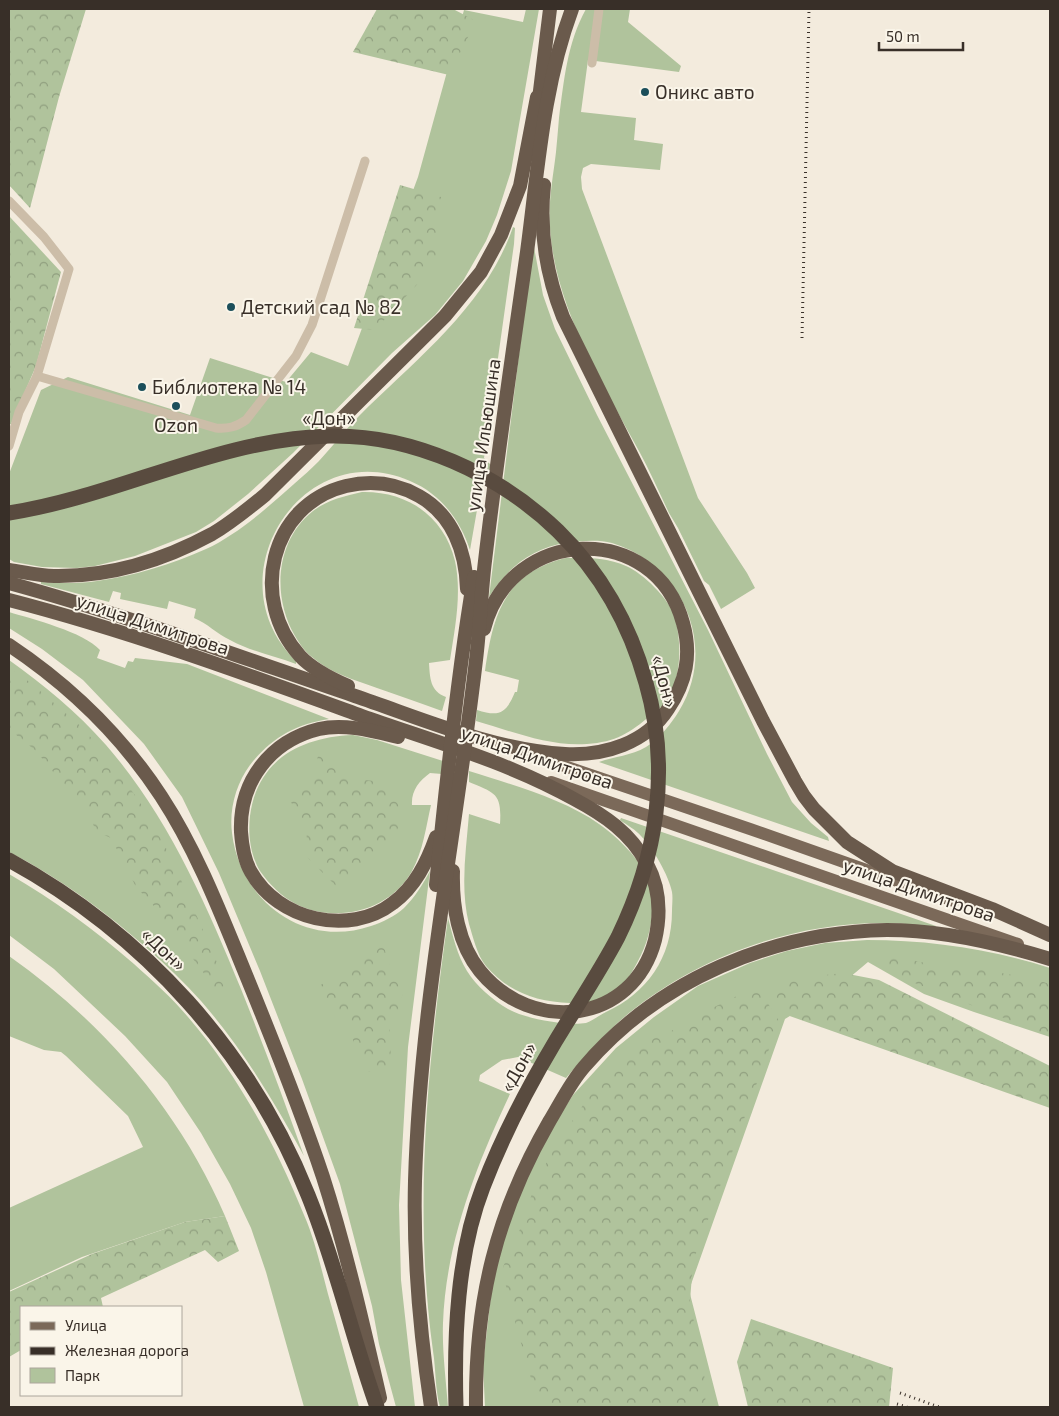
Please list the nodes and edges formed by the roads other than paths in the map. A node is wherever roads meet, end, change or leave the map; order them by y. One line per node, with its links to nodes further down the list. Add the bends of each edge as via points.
1 (550, 9): 4 (highway)
2 (572, 9): 4 (highway)
3 (599, 9): 5 (street)
4 (551, 51): 6 (highway, улица Ильюшина)
5 (592, 63)
6 (547, 73): 14 (highway, via 520,186 501,235 481,272 445,316 320,442 265,495 213,533 188,546 111,571 73,576); 17 (highway, улица Ильюшина); 19 (highway, улица Ильюшина, via 488,529); 27 (highway, via 550,136 542,219 547,267 557,302 795,781 814,809 847,842 892,871 992,909)
7 (365, 161): 9 (street, via 312,325 296,356 246,420 237,426 216,428)
8 (9, 200): 9 (street, via 69,269)
9 (37, 376): 10 (street)
10 (9, 446)
11 (9, 513): 34 (highway, «Дон», via 68,501 250,445 291,438 335,436 384,439 443,458 478,474 527,505 568,541 619,611 640,663 654,716 658,811 643,872 617,937 525,1094 484,1183 467,1246 458,1304)
12 (9, 565): 14 (street)
13 (9, 570): 14 (highway)
14 (36, 574)
15 (9, 583): 21 (highway, улица Димитрова, via 94,607)
16 (9, 600): 23 (highway, улица Димитрова, via 186,653)
17 (467, 619): 20 (highway, улица Ильюшина); 21 (highway, via 465,566 455,534 436,508 402,488 362,483 327,492 298,514 280,541 271,576 273,603 282,629 301,657 338,681)
18 (9, 645): 31 (highway, via 71,691 132,755 162,796 213,894 322,1175 364,1326)
19 (476, 659): 20 (highway, улица Ильюшина); 22 (highway, via 485,622 509,581 530,563 561,550 590,548 636,561 660,581 681,613 688,645 684,679 665,714 648,732 626,744 597,752 551,753)
20 (467, 675): 25 (highway, улица Ильюшина)
21 (455, 730): 22 (highway, улица Димитрова)
22 (510, 747): 27 (main road, улица Димитрова, via 750,828)
23 (452, 748): 24 (highway, улица Димитрова); 25 (highway, via 374,731 342,728 321,728 296,738 273,752 252,779 242,805 242,843 252,873 278,902 307,916 331,921 351,920 384,910 407,890 423,867)
24 (501, 764): 25 (highway, via 574,798 599,814 636,845 652,872 659,903 653,948 646,964 624,992 593,1009 567,1012 537,1008 508,996 493,984 471,957 460,931); 28 (main road, улица Димитрова)
25 (449, 814): 32 (highway, via 416,1045 408,1181 409,1282); 33 (highway, via 419,1104 416,1172 419,1293)
26 (9, 860): 30 (highway, «Дон», via 80,904 152,963 206,1021 247,1076 275,1122 308,1194)
27 (1050, 936)
28 (1050, 955)
29 (1050, 959): 35 (highway, via 994,943 943,934 889,930 833,934 788,942 729,962 642,1012 582,1068 538,1142 509,1204 487,1281 476,1367)
30 (377, 1407)
31 (382, 1407)
32 (424, 1407)
33 (431, 1407)
34 (456, 1407)
35 (476, 1407)

